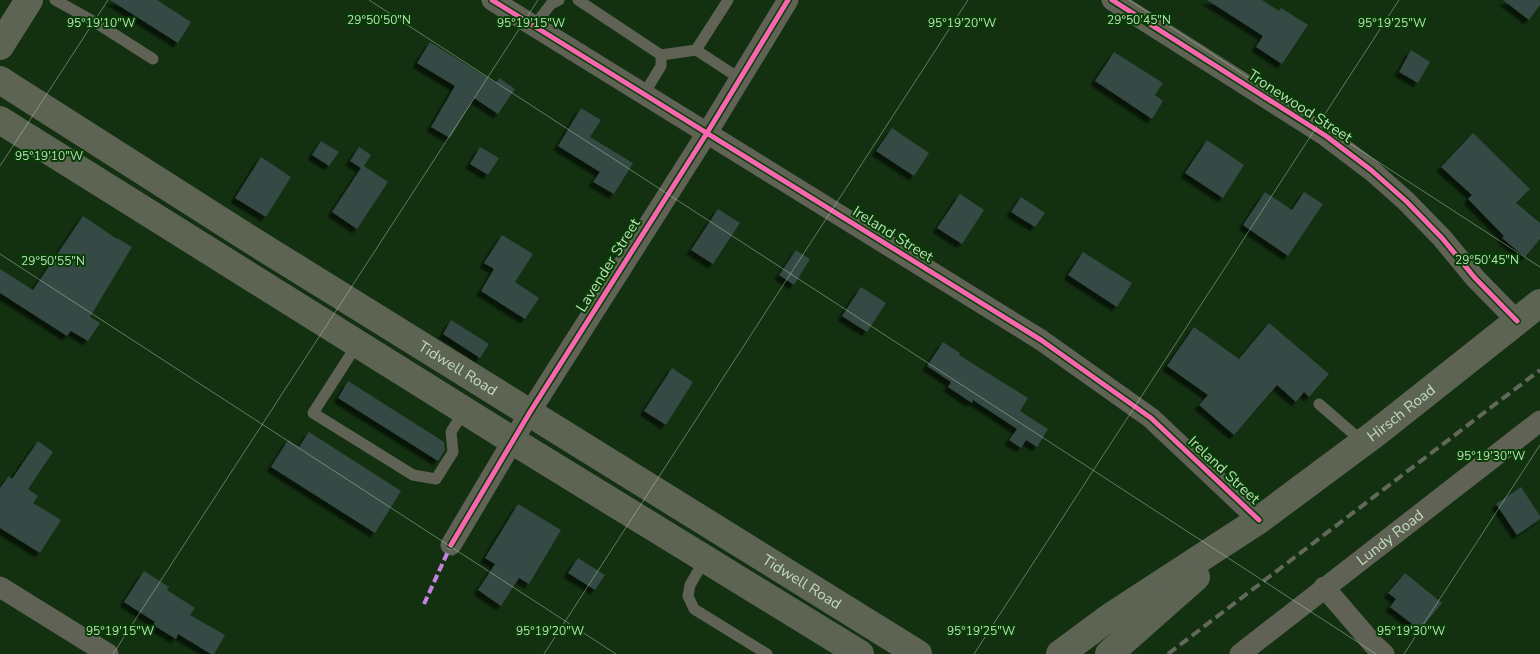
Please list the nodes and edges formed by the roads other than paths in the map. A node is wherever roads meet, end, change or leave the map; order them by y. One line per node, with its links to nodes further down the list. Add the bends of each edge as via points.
1 (29, 0): 10 (main road)
2 (55, 0): 13 (lane)
3 (492, 0): 9 (street, Ireland Street)
4 (559, 0): 9 (lane, via 551,4)
5 (578, 0): 12 (lane)
6 (728, 0): 11 (lane)
7 (787, 0): 14 (street, Lavender Street)
8 (1112, 0): 22 (street, Tronewood Street, via 1326,136 1371,170 1442,238)
9 (534, 26): 16 (street, Ireland Street)
10 (0, 46)
11 (696, 50): 12 (lane); 14 (lane)
12 (662, 55): 16 (lane, via 661,66)
13 (153, 59)
14 (739, 78): 18 (street, Lavender Street)
15 (0, 80): 19 (main road, Tidwell Road)
16 (644, 94): 18 (street, Ireland Street)
17 (0, 120): 20 (main road, Tidwell Road)
18 (707, 133): 26 (street, Lavender Street); 30 (street, Ireland Street, via 1041,340 1151,418)
19 (248, 238): 20 (main road); 26 (main road, Tidwell Road)
20 (232, 265): 23 (main road, Tidwell Road)
21 (1540, 303): 22 (main road, Hirsch Road)
22 (1517, 321): 29 (main road, Hirsch Road)
23 (358, 343): 25 (main road, Tidwell Road); 25 (lane, via 313,413 413,475 436,479 454,452 451,432)
24 (1319, 404): 29 (lane)
25 (464, 410): 28 (main road, Tidwell Road)
26 (530, 412): 28 (street, Lavender Street); 31 (main road, Tidwell Road)
27 (1540, 422): 35 (street, Lundy Road)
28 (513, 441): 32 (street, Lavender Street); 33 (main road, Tidwell Road)
29 (1363, 442): 30 (main road, Hirsch Road)
30 (1259, 520): 40 (main road, Hirsch Road, via 1110,617); 41 (main road, Hirsch Road)
31 (721, 531): 33 (main road); 39 (main road, Tidwell Road)
32 (451, 545)
33 (705, 559): 37 (lane, via 690,585 688,596 694,609); 38 (main road, Tidwell Road)
34 (0, 587): 36 (street)
35 (1324, 587): 42 (street, Lundy Road); 43 (street)
36 (108, 654)
37 (766, 654)
38 (860, 654)
39 (918, 654)
40 (1060, 654)
41 (1109, 654)
42 (1240, 654)
43 (1384, 654)

